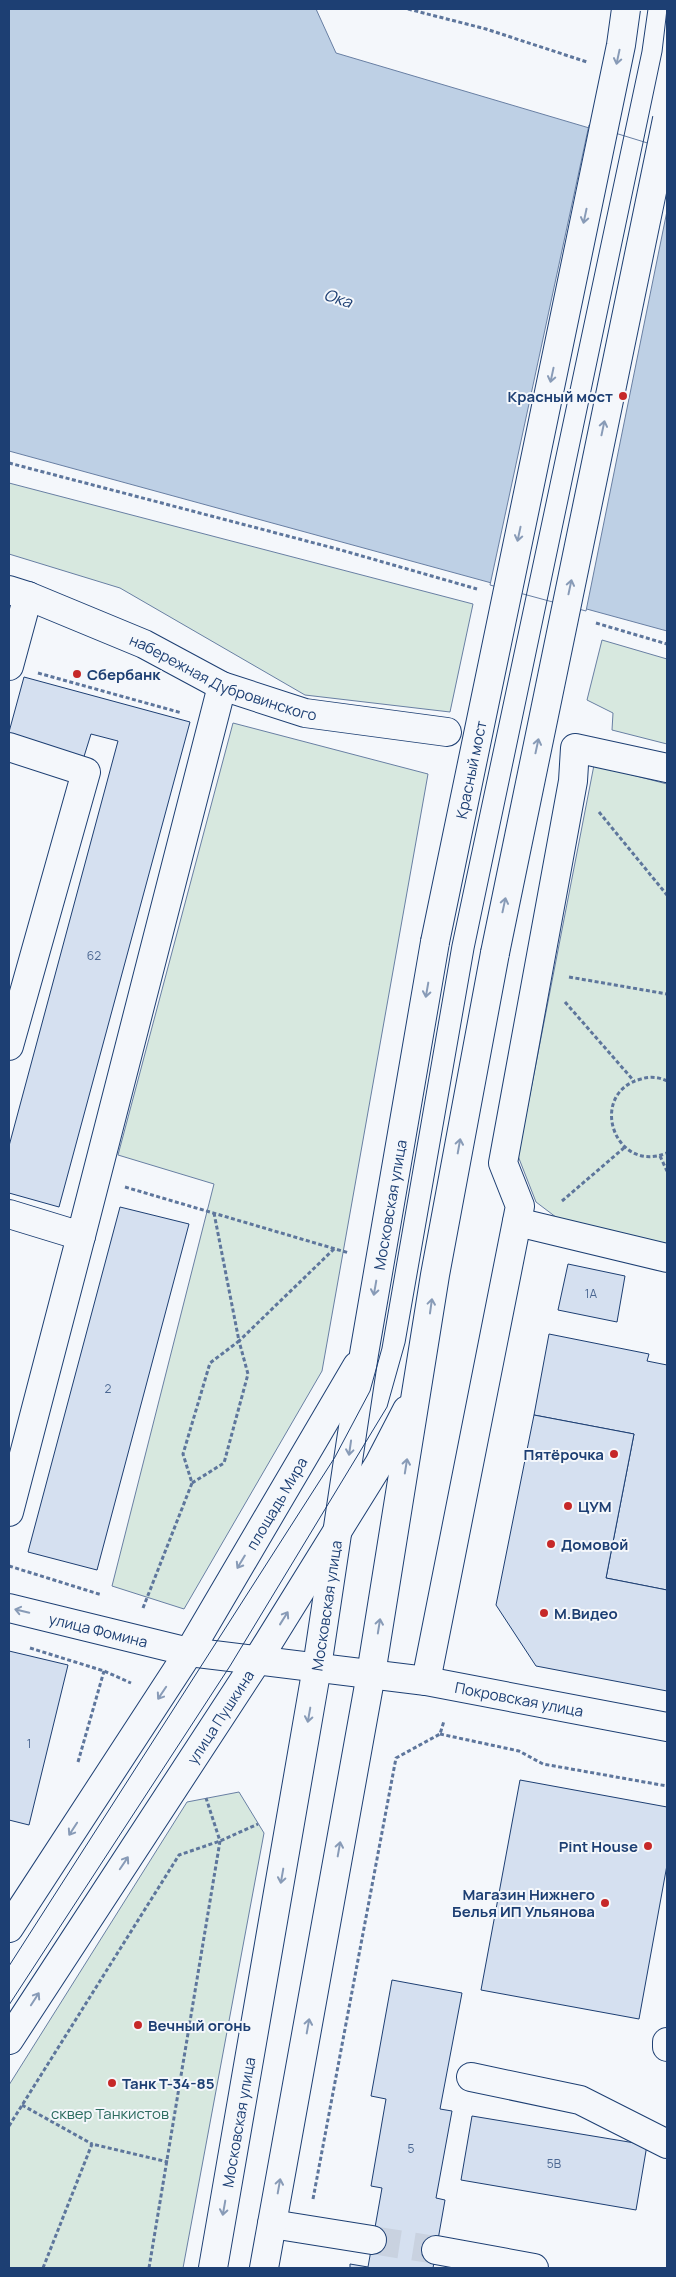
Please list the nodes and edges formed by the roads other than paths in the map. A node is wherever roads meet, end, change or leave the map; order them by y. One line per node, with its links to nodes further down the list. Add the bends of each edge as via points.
1 (626, 9): 9 (main road, Красный мост, one-way to 9, bridge)
2 (667, 119): 16 (main road, one-way to 2, bridge, via 435,1275 494,953)
3 (18, 593): 4 (main road); 5 (main road, набережная Дубровинского, via 144,644)
4 (9, 666)
5 (222, 686): 6 (main road, набережная Дубровинского, via 305,713); 13 (main road)
6 (447, 732)
7 (9, 747): 10 (main road, via 86,772)
8 (667, 768): 12 (main road, via 575,748 573,781 503,1163)
9 (435, 942): 15 (main road, Московская улица, one-way to 15)
10 (9, 1046)
11 (9, 1214): 13 (main road)
12 (525, 1224): 14 (main road); 24 (main road)
13 (81, 1236): 17 (main road)
14 (667, 1258)
15 (364, 1354): 18 (main road, Московская улица, one-way to 18); 20 (main road, площадь Мира, one-way to 20)
16 (419, 1386): 18 (main road, улица Пушкина, via 379,1464); 23 (main road, one-way to 16)
17 (9, 1512)
18 (338, 1531): 21 (main road, улица Пушкина, one-way to 18); 22 (main road, Московская улица)
19 (9, 1608): 20 (main road, улица Фомина, one-way to 19)
20 (188, 1652): 21 (main road, улица Фомина); 26 (main road, one-way to 26)
21 (258, 1659): 22 (main road, Покровская улица); 27 (main road, улица Пушкина, one-way to 21)
22 (317, 1667): 23 (main road, Покровская улица); 35 (main road, Московская улица, one-way to 35)
23 (371, 1674): 24 (main road, Покровская улица); 32 (main road, one-way to 23)
24 (426, 1681): 25 (main road, Покровская улица)
25 (667, 1727)
26 (9, 1928)
27 (9, 2040)
28 (667, 2042): 29 (main road)
29 (667, 2047)
30 (471, 2077): 31 (main road, via 580,2100)
31 (667, 2144)
32 (272, 2224): 33 (main road); 36 (main road)
33 (372, 2240)
34 (436, 2250): 37 (main road)
35 (213, 2268)
36 (264, 2268)
37 (534, 2268)

